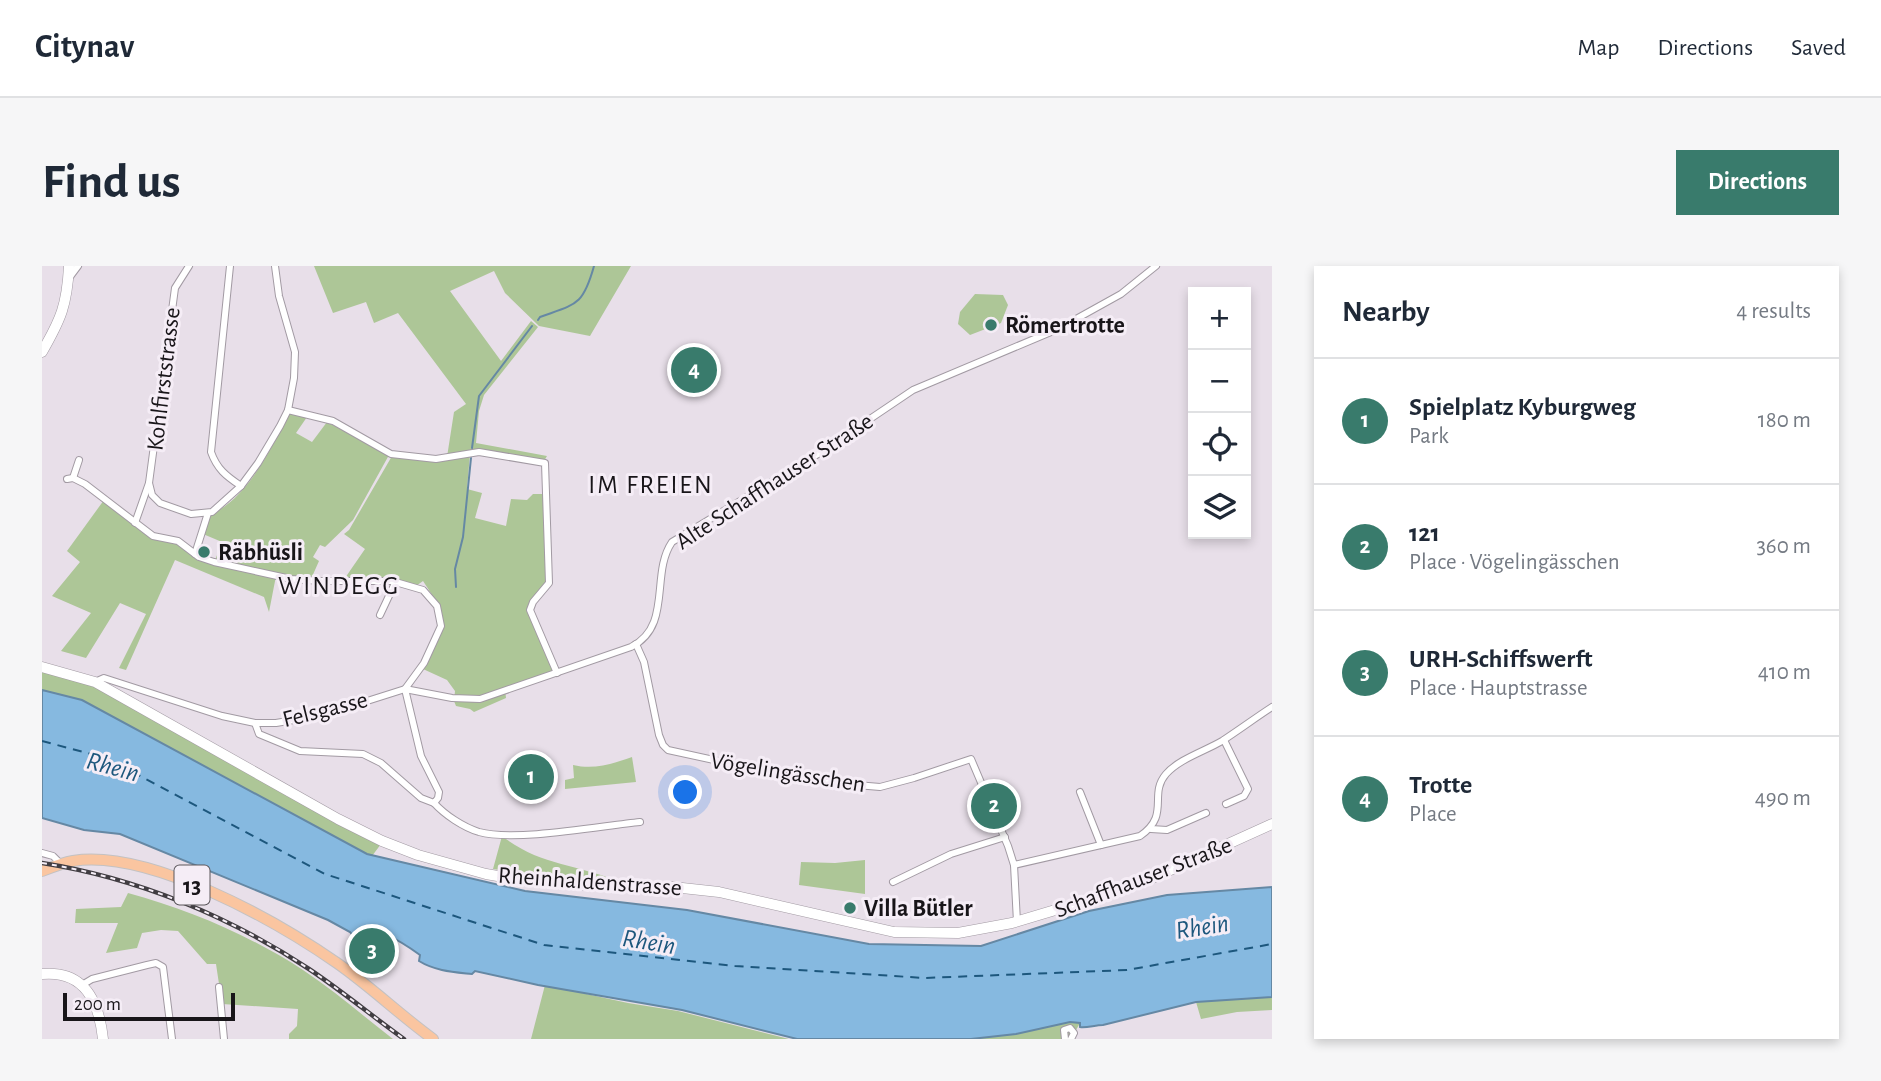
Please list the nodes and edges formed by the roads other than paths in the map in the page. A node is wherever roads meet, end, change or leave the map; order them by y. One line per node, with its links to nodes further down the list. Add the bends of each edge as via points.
1 (69, 266): 7 (main road)
2 (78, 266): 7 (street)
3 (189, 266): 11 (street, Kohlfirststrasse, via 175,288)
4 (230, 266): 12 (street, via 211,452 223,474)
5 (275, 266): 9 (street, via 295,352)
6 (1156, 266): 18 (street, Alte Schaffhauser Straße, via 1121,294 1058,329 913,390 672,542 663,565 658,611 648,634)
7 (68, 279): 8 (main road, via 58,323)
8 (42, 352)
9 (288, 410): 12 (street); 20 (street, via 333,421 391,454 436,459 479,452 545,463 549,583 530,610)
10 (79, 460): 14 (street, via 70,479 85,484)
11 (149, 483): 13 (street, Kohlfirststrasse, via 160,503 191,514); 14 (street)
12 (241, 486): 13 (street)
13 (208, 513): 15 (street)
14 (135, 523): 15 (street)
15 (195, 554): 16 (street, via 231,568 291,579)
16 (396, 581): 17 (street); 22 (street, via 423,590 437,606 441,626 424,663)
17 (380, 615)
18 (636, 644): 20 (street); 33 (street, Vögelingässchen, via 659,735 668,750 810,781 880,787 971,759)
19 (42, 667): 21 (main road, Rheinhaldenstrasse)
20 (556, 673): 22 (street, via 480,699)
21 (95, 682): 24 (street, Felsgasse, via 104,678); 40 (main road, Rheinhaldenstrasse, via 356,829 394,846 486,874 552,884 719,892 894,932 958,933)
22 (405, 688): 24 (street, Felsgasse, via 323,715); 27 (street, via 421,756 439,792)
23 (1272, 707): 25 (street)
24 (255, 723): 27 (street, via 259,734 300,751 363,754)
25 (1224, 740): 28 (street, via 1248,789 1244,796); 32 (street, via 1167,773)
26 (1080, 792): 34 (street)
27 (434, 803): 30 (street, via 479,832 544,833)
28 (1226, 804)
29 (1206, 813): 32 (street, via 1167,830)
30 (640, 822)
31 (1272, 824): 40 (main road, Schaffhauser Straße, via 1155,877)
32 (1150, 829): 34 (street, via 1140,836)
33 (1005, 837): 37 (street, Vögelingässchen); 39 (street, via 951,854)
34 (1101, 845): 37 (street)
35 (42, 853): 36 (street)
36 (61, 864): 38 (main road, 13); 47 (main road, 13, via 97,861 156,870 248,911 337,963)
37 (1014, 865): 40 (street, Vögelingässchen)
38 (42, 871)
39 (893, 882)
40 (1015, 923)
41 (42, 974): 42 (main road, via 62,974)
42 (82, 985): 44 (main road, via 96,1003); 45 (street, via 147,965 163,967)
43 (219, 987): 46 (street)
44 (103, 1039)
45 (172, 1039)
46 (224, 1039)
47 (433, 1039)
48 (1065, 1039): 49 (street, via 1064,1030 1070,1028 1074,1032)
49 (1071, 1039)

